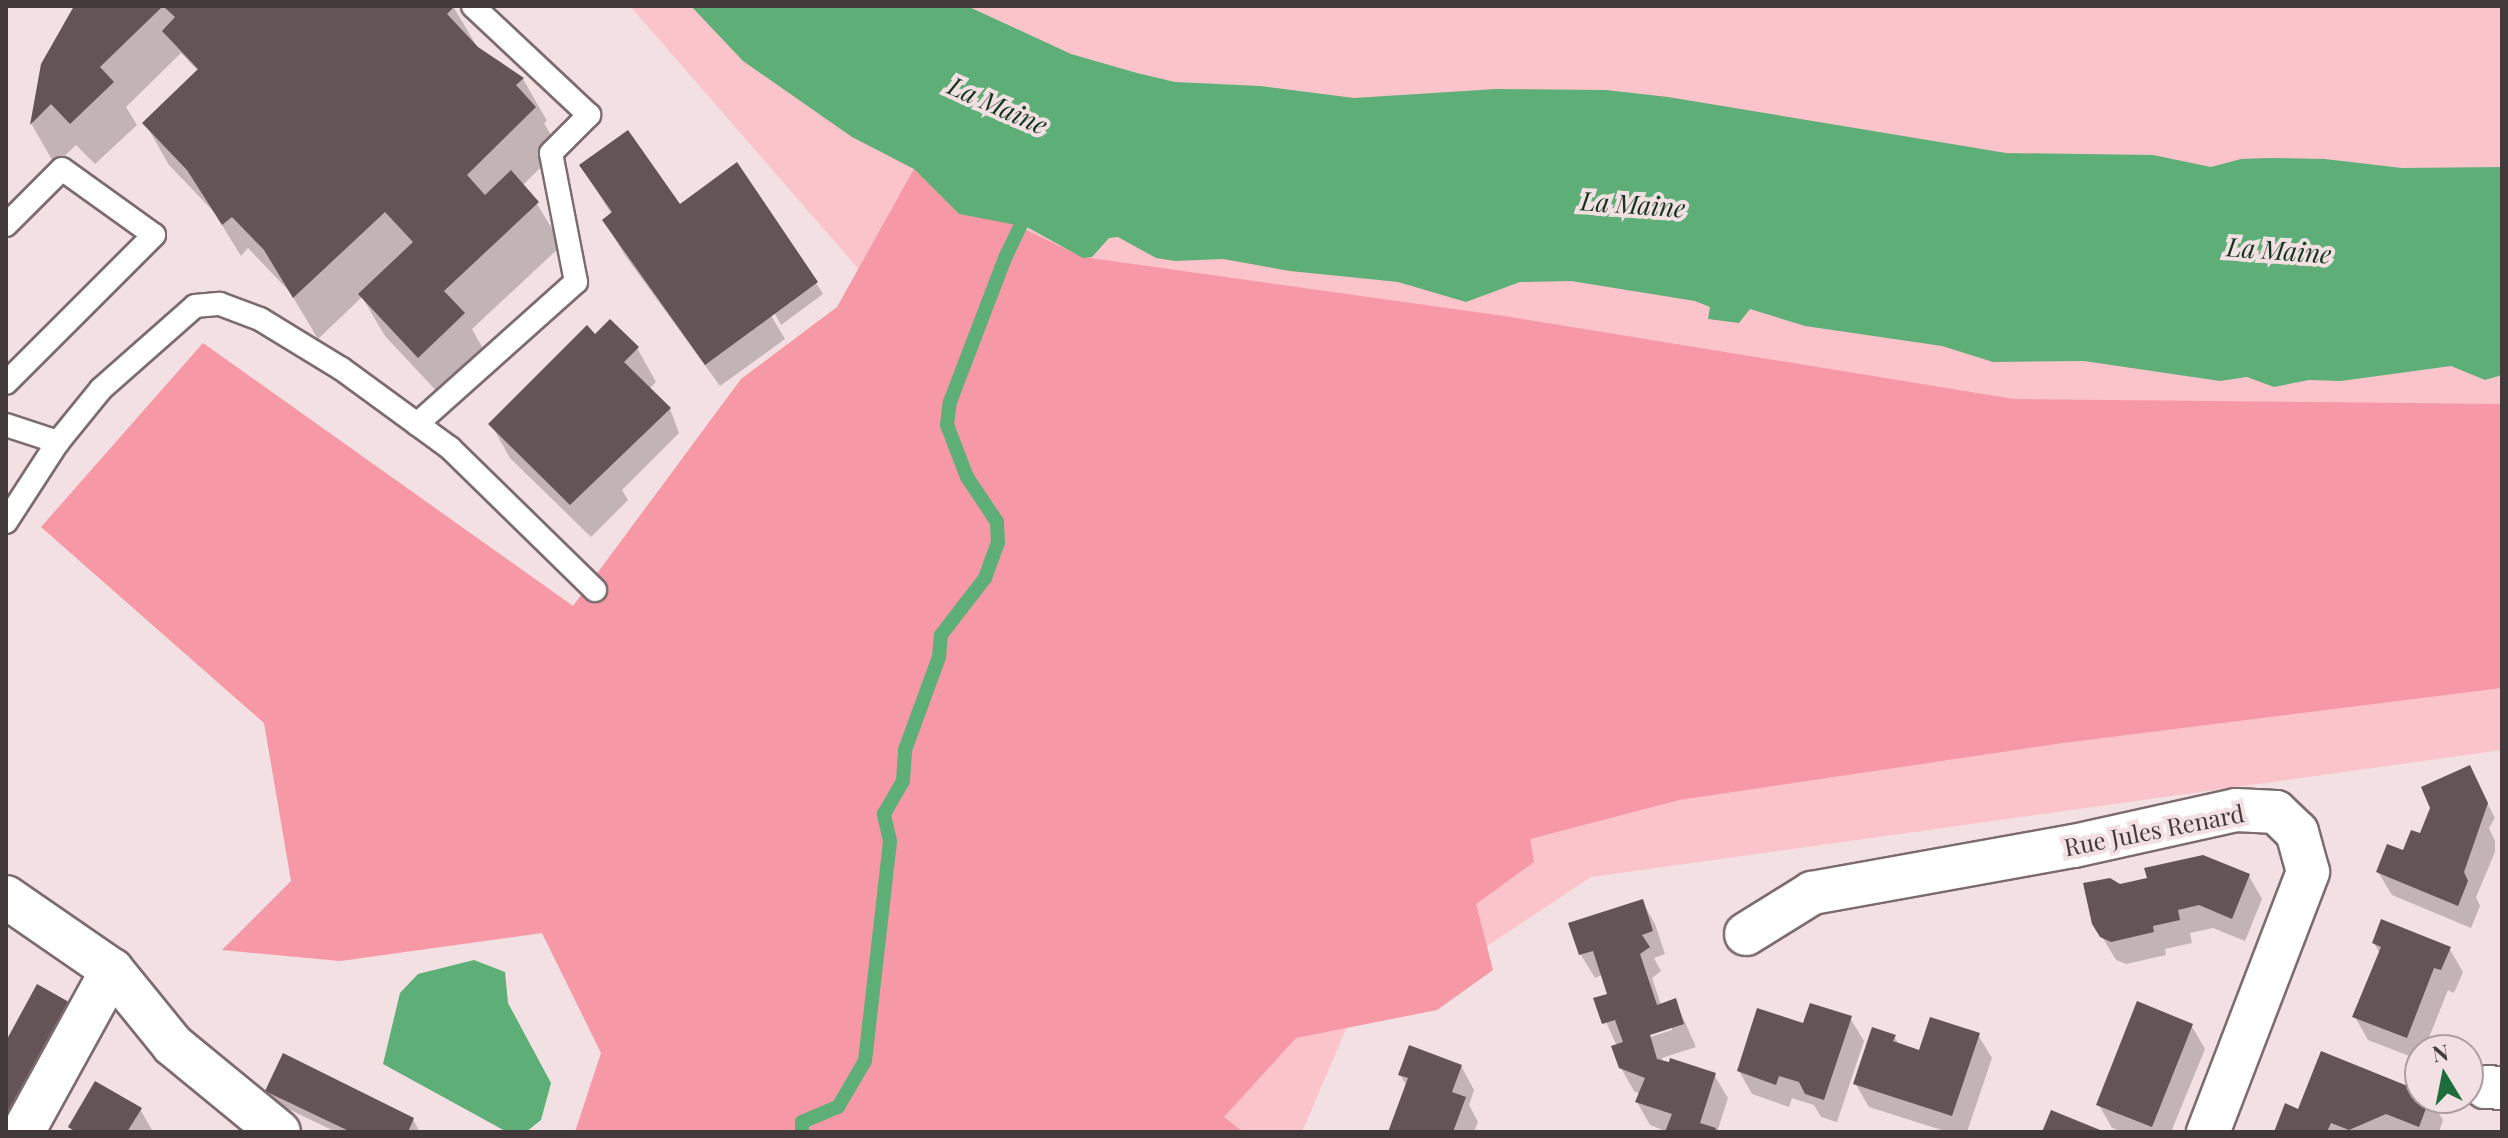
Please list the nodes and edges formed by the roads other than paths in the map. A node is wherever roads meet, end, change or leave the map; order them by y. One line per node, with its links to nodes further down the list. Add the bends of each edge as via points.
1 (473, 6): 4 (lane, via 589,115 551,153 576,282)
2 (6, 225): 3 (lane, via 62,169 154,235)
3 (6, 383)
4 (417, 424): 6 (lane, via 331,362 260,319 220,304 195,306 162,332 101,389); 8 (lane, via 450,448)
5 (6, 425): 6 (lane)
6 (58, 442): 7 (lane)
7 (6, 522)
8 (595, 590)
9 (6, 897): 11 (street)
10 (1746, 934): 14 (street, Rue Jules Renard, via 1812,893 2074,846 2236,810 2276,812 2297,832 2308,872)
11 (112, 970): 12 (street); 13 (street, via 173,1045)
12 (23, 1132)
13 (279, 1132)
14 (2208, 1132)

